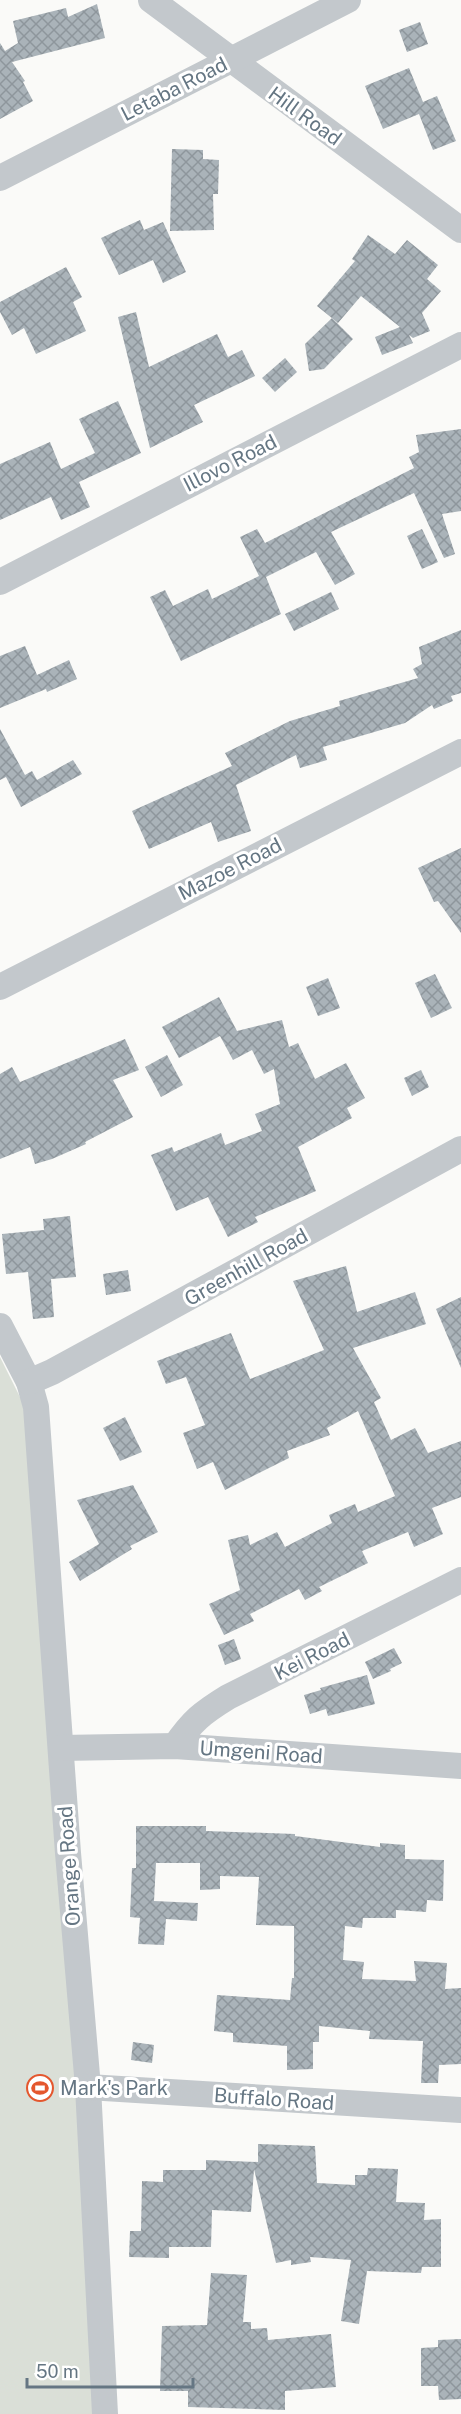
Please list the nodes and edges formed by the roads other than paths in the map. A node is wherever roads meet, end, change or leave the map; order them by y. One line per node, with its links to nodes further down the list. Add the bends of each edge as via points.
1 (151, 0): 3 (street, Hill Road)
2 (348, 0): 3 (street, Letaba Road)
3 (230, 60): 4 (street, Letaba Road); 5 (street, Hill Road)
4 (0, 178)
5 (461, 230)
6 (461, 345): 7 (street, Illovo Road)
7 (0, 582)
8 (461, 752): 9 (street, Mazoe Road)
9 (0, 987)
10 (461, 1149): 12 (street, Greenhill Road)
11 (0, 1326): 12 (street, Orange Road)
12 (29, 1382): 15 (street, Orange Road, via 36,1407)
13 (461, 1580): 14 (street, Kei Road, via 214,1706 192,1722)
14 (175, 1746): 15 (street, Umgeni Road); 16 (street, Umgeni Road)
15 (61, 1748): 17 (street, Orange Road)
16 (461, 1766)
17 (87, 2087): 18 (street, Buffalo Road); 19 (street, Orange Road)
18 (461, 2110)
19 (105, 2414)

